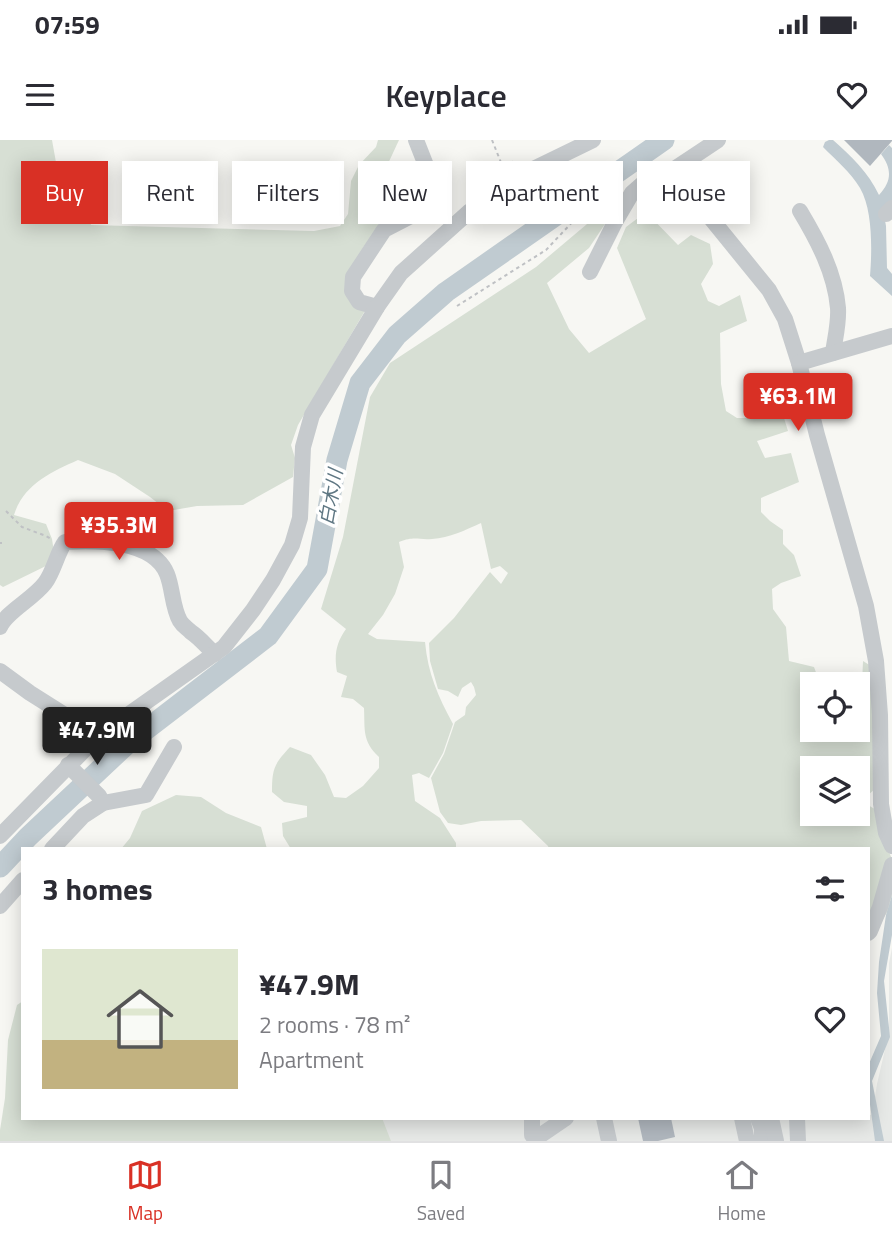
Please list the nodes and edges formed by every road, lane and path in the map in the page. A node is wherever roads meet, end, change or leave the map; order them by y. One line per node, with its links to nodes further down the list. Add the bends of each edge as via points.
1 (416, 140): 15 (street, via 427,167 422,200 415,214 384,230 353,277 352,291 359,302)
2 (492, 140): 5 (path)
3 (593, 140): 6 (street)
4 (719, 140): 7 (street)
5 (500, 161)
6 (551, 161)
7 (687, 161)
8 (637, 189): 13 (street)
9 (800, 211): 17 (street, via 827,261 835,287 838,311)
10 (466, 215): 15 (street, via 401,273)
11 (571, 224): 14 (path, via 546,250)
12 (715, 224): 18 (street, via 769,290 785,319)
13 (590, 272)
14 (457, 306)
15 (377, 307): 22 (street, via 312,415 303,447 300,518 292,545 253,610)
16 (892, 336): 17 (street)
17 (833, 353): 18 (street)
18 (799, 362): 24 (street, via 866,606)
19 (6, 511): 20 (path, via 22,527)
20 (62, 548): 21 (street, via 46,583); 22 (street, via 65,542 120,544 150,555 164,568 181,625)
21 (1, 621)
22 (215, 654): 25 (street)
23 (0, 671): 25 (street)
24 (886, 715): 30 (street, via 881,804)
25 (98, 736): 27 (street)
26 (174, 747): 28 (street, via 146,795)
27 (68, 765): 28 (street); 29 (street)
28 (101, 799): 31 (street)
29 (0, 836)
30 (892, 846)
31 (54, 847)
32 (892, 865): 35 (street)
33 (21, 882): 34 (street)
34 (0, 906)
35 (870, 931)
36 (532, 1120): 37 (street, via 535,1139)
37 (563, 1120)
38 (604, 1120): 42 (street)
39 (788, 1120): 41 (street)
40 (791, 1120): 41 (street)
41 (768, 1127): 43 (street)
42 (609, 1141)
43 (747, 1141)

